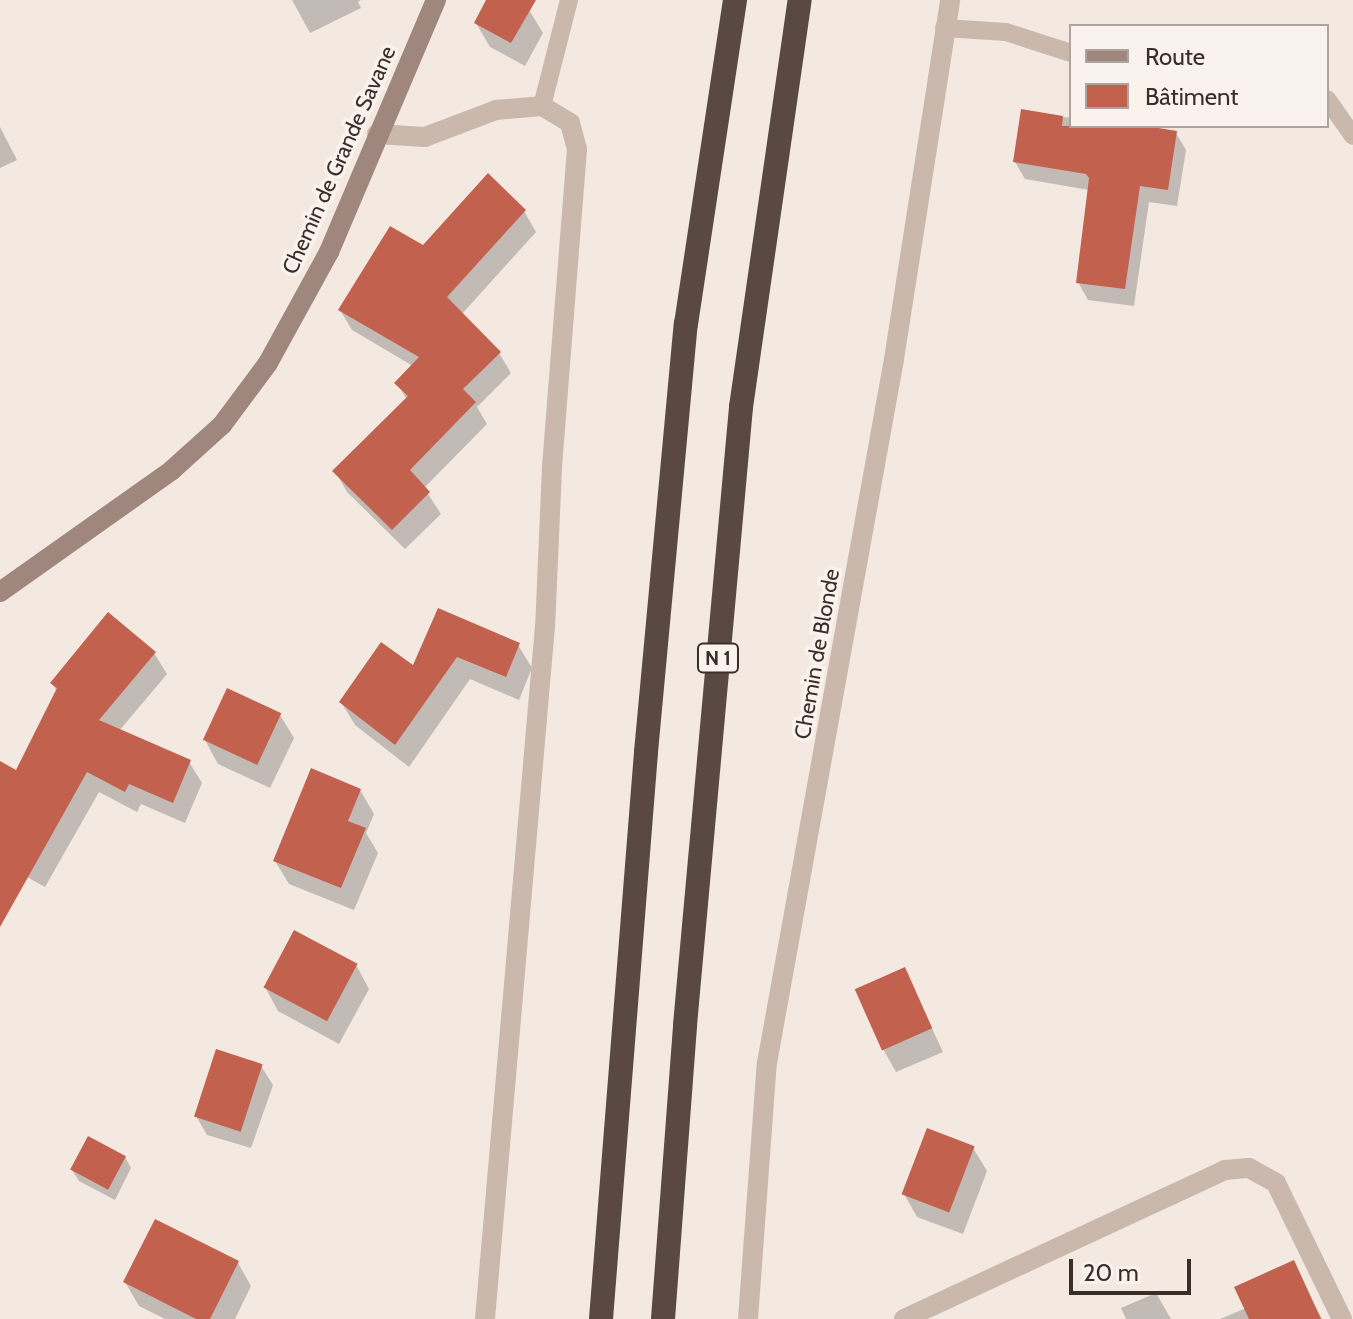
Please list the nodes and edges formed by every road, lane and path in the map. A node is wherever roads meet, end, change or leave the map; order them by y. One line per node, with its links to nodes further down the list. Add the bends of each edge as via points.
1 (436, 0): 10 (street, Chemin de Grande Savane)
2 (569, 0): 9 (lane)
3 (735, 0): 14 (highway, via 686,324)
4 (800, 0): 15 (highway, N 1, via 741,407)
5 (950, 0): 6 (street, Chemin de Blonde)
6 (944, 28): 7 (lane, via 1006,32); 16 (street, Chemin de Blonde, via 894,359 767,1063)
7 (1069, 52)
8 (1329, 102): 11 (lane)
9 (542, 106): 10 (street, via 496,110 425,137); 13 (street, via 570,123 577,178 552,468 543,657)
10 (377, 134): 12 (street, Chemin de Grande Savane, via 329,252 268,363 222,425 172,470)
11 (1353, 136)
12 (0, 592)
13 (485, 1319)
14 (601, 1319)
15 (663, 1319)
16 (748, 1319)
17 (904, 1319): 18 (street, via 1225,1170 1249,1168 1276,1183)
18 (1342, 1319)

